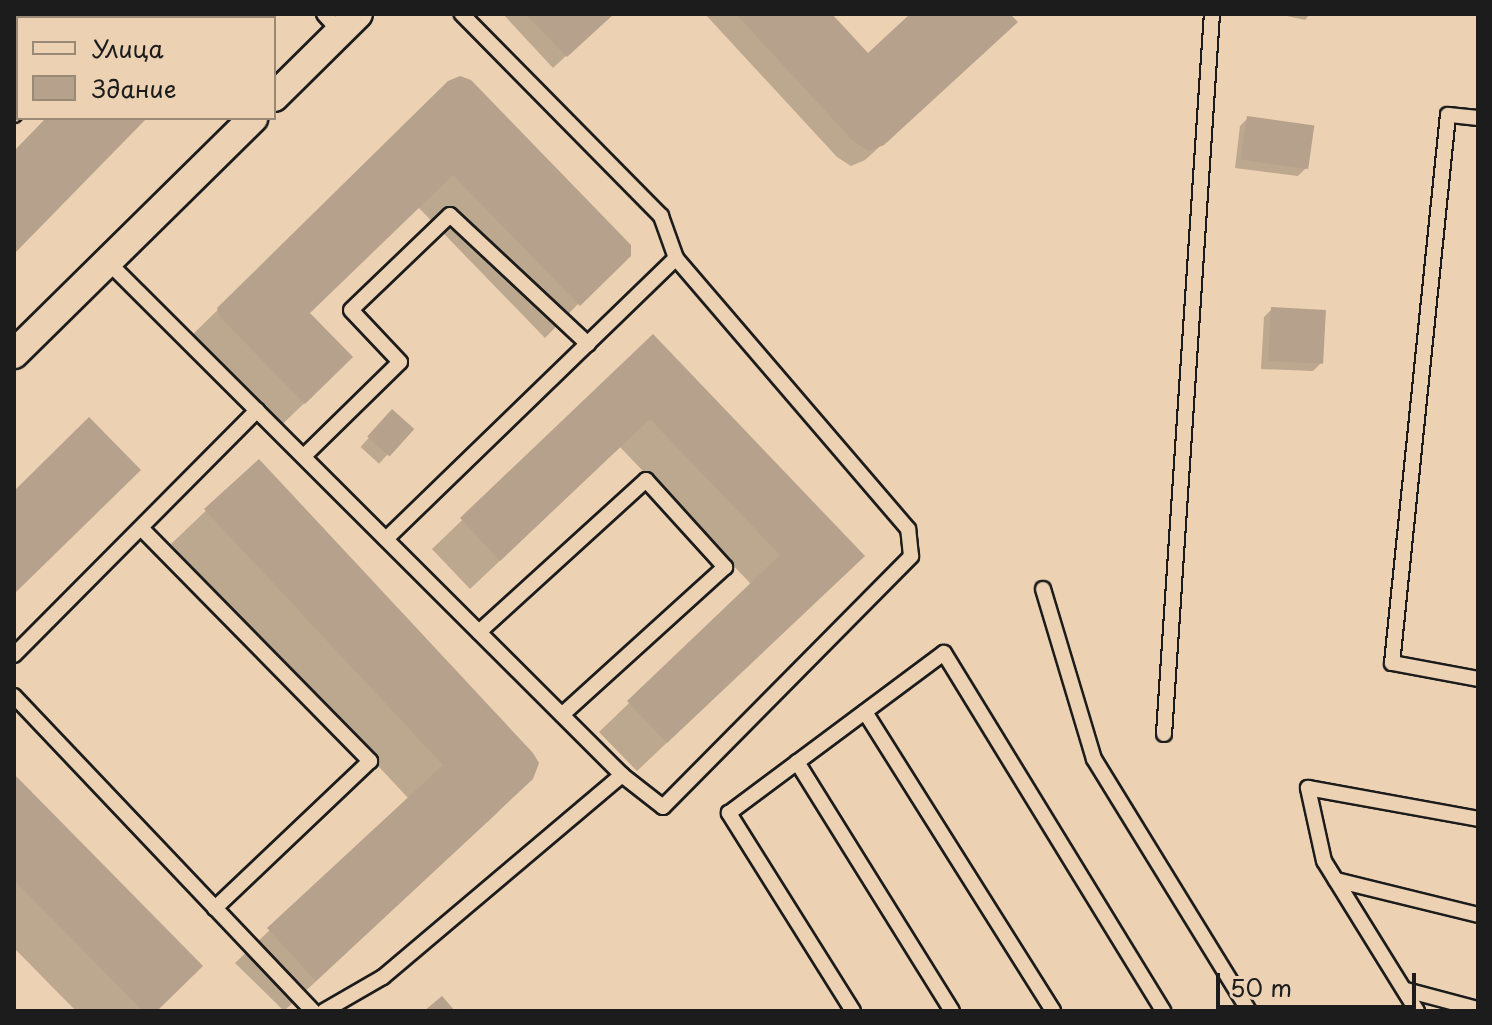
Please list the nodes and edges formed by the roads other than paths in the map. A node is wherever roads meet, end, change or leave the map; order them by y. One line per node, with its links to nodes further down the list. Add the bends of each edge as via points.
1 (462, 14): 7 (lane, via 661,216)
2 (1212, 14): 22 (lane)
3 (341, 20): 4 (street)
4 (276, 95)
5 (1478, 118): 18 (lane, via 1448,115 1392,663)
6 (251, 120): 8 (street)
7 (676, 258): 9 (lane); 24 (lane, via 908,529 911,556 663,807)
8 (108, 262): 10 (street); 11 (lane)
9 (588, 344): 12 (lane, via 450,215 351,310 400,362); 14 (lane)
10 (14, 354)
11 (257, 410): 12 (lane); 13 (lane)
12 (304, 456): 14 (lane)
13 (141, 528): 17 (lane); 27 (lane, via 370,761)
14 (386, 539): 16 (lane)
15 (1043, 589): 37 (lane, via 1094,759)
16 (479, 632): 21 (lane); 21 (lane, via 646,480 725,567)
17 (14, 655)
18 (1478, 679)
19 (14, 696): 27 (lane)
20 (865, 712): 23 (lane); 35 (lane); 36 (lane, via 944,653)
21 (562, 715): 24 (lane)
22 (1164, 734)
23 (797, 762): 33 (lane, via 729,813); 34 (lane)
24 (622, 775): 32 (lane, via 383,977)
25 (1478, 819): 26 (lane, via 1308,788 1324,861)
26 (1336, 880): 28 (lane); 29 (lane)
27 (215, 908): 31 (lane)
28 (1478, 915)
29 (1406, 990): 30 (lane); 38 (lane)
30 (1478, 1009)
31 (313, 1011)
32 (324, 1011)
33 (853, 1011)
34 (952, 1011)
35 (1053, 1011)
36 (1163, 1011)
37 (1249, 1011)
38 (1417, 1011)

